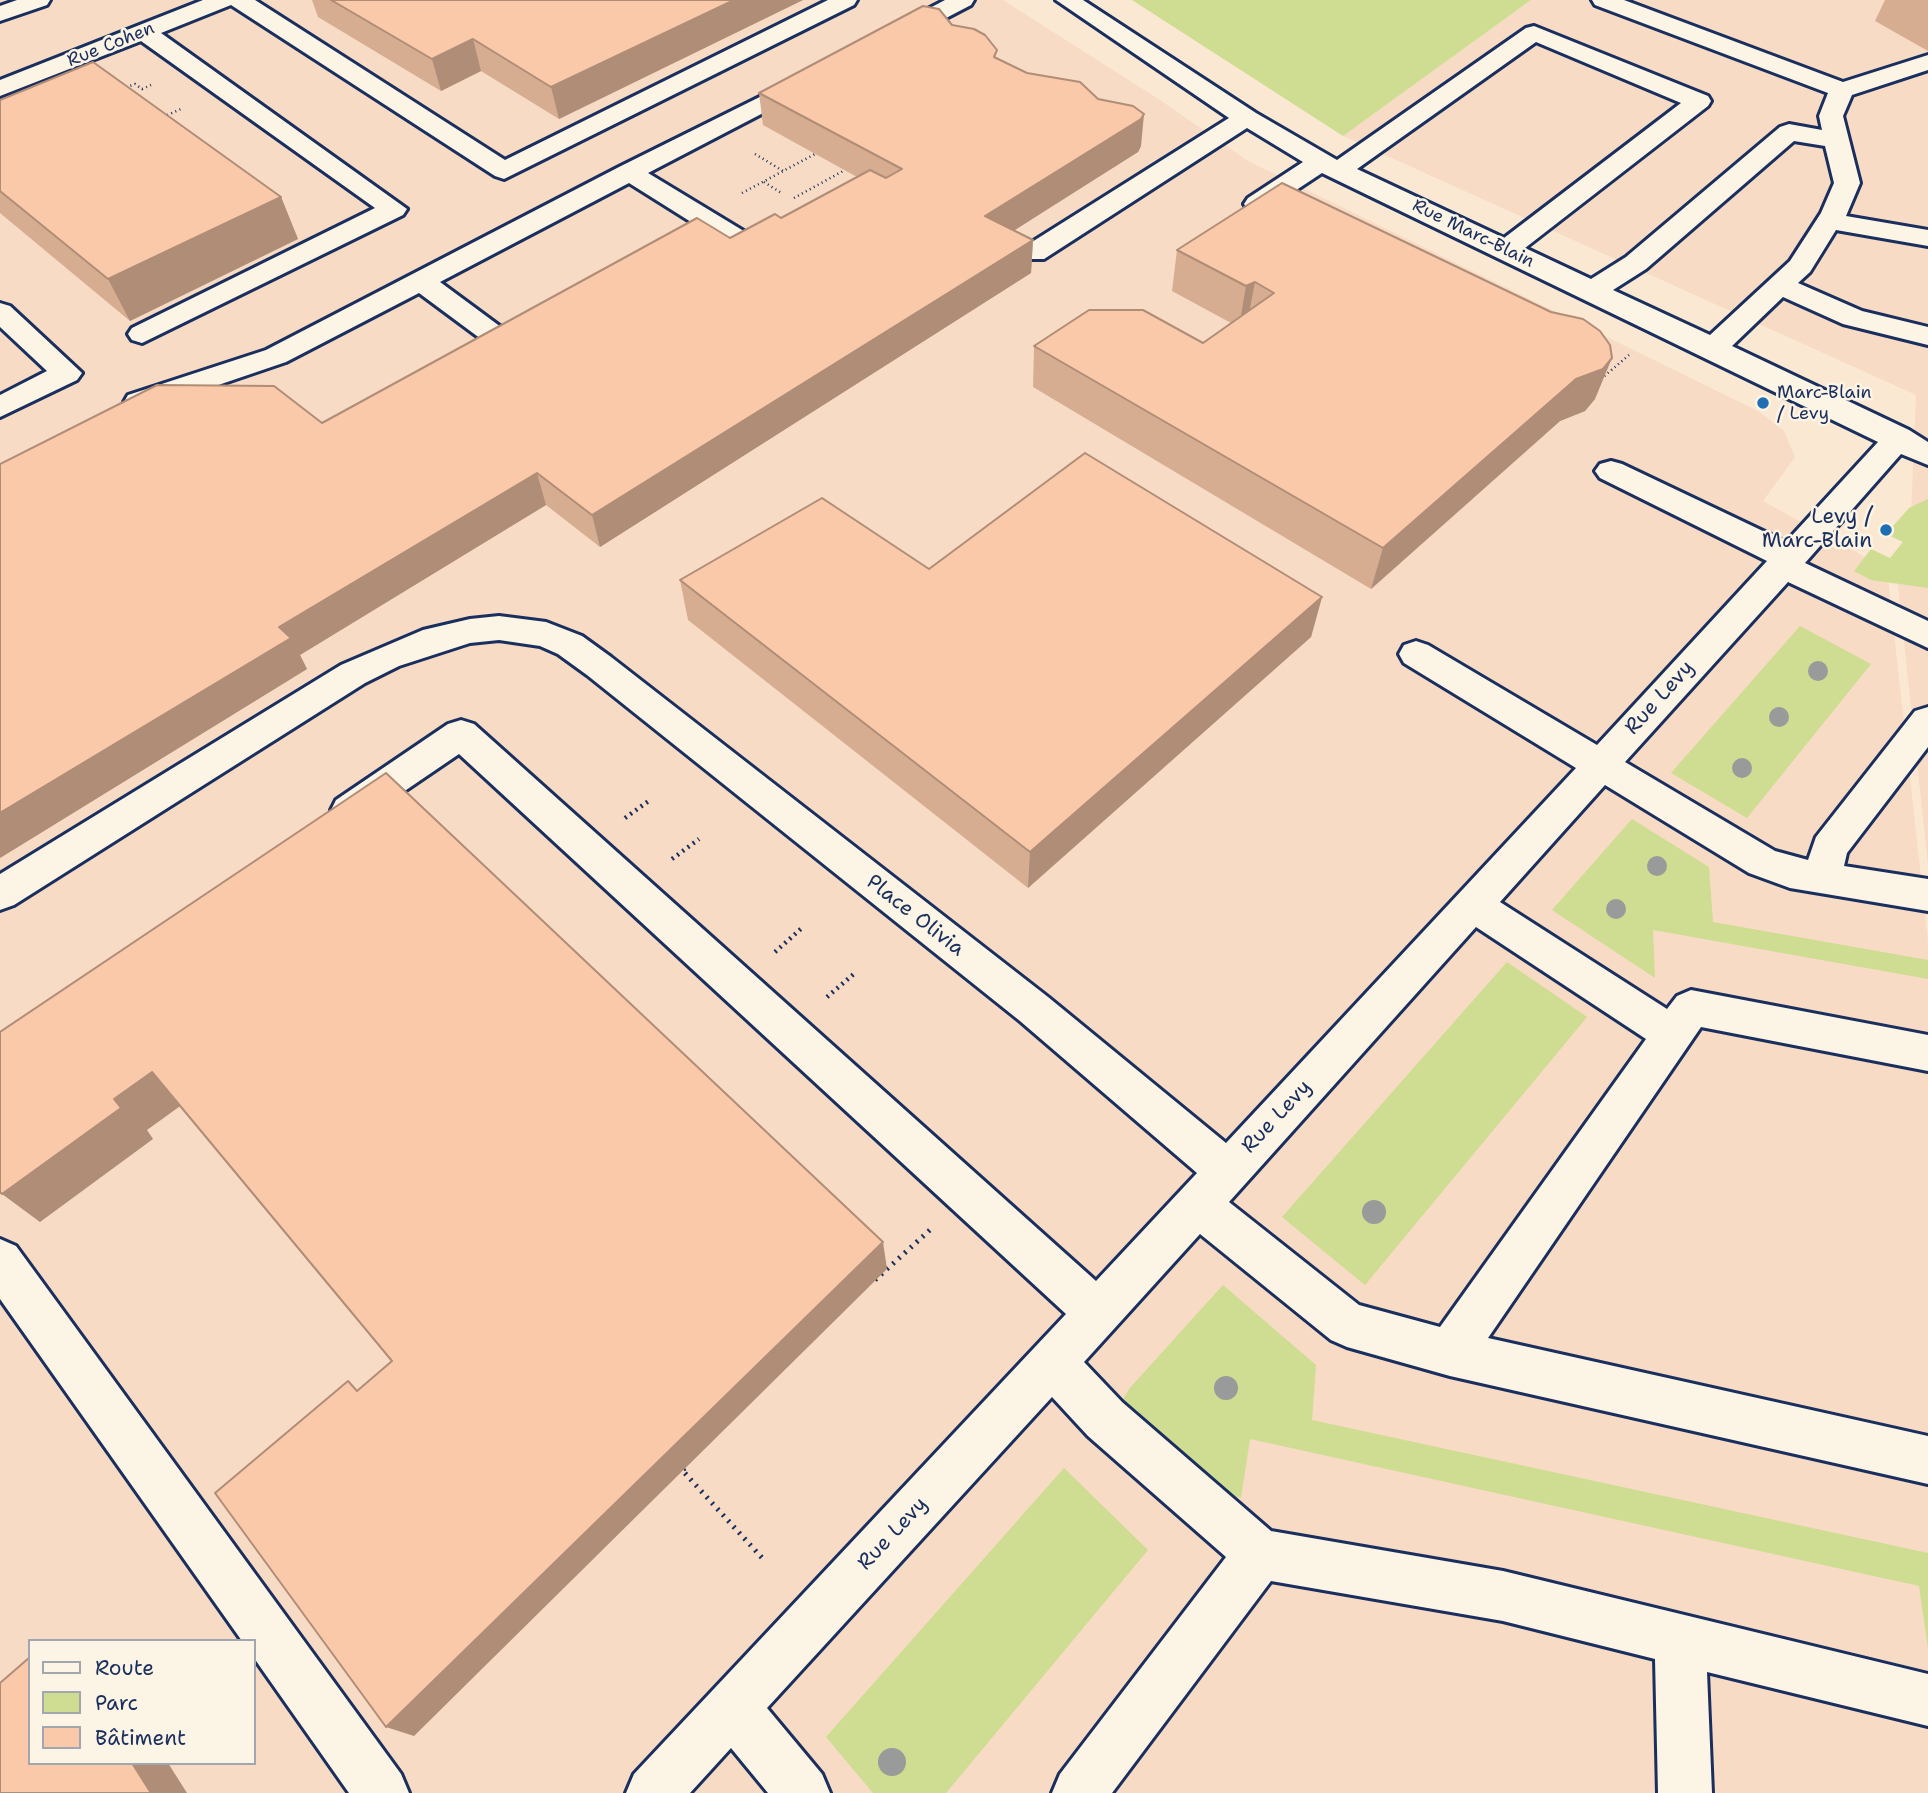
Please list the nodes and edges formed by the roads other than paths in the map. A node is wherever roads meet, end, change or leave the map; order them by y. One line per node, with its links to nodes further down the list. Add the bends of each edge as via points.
1 (39, 0): 8 (street)
2 (223, 0): 9 (street, Rue Cohen)
3 (239, 0): 4 (street, via 504,172)
4 (846, 0)
5 (963, 0): 10 (street)
6 (1067, 0): 15 (street, Rue Marc-Blain)
7 (1603, 0): 14 (street)
8 (0, 15)
9 (144, 32): 13 (street, Rue Cohen); 29 (street, via 394,209)
10 (869, 49)
11 (1928, 62): 14 (street)
12 (833, 67): 18 (street)
13 (0, 89)
14 (1842, 90): 16 (street, via 1831,116)
15 (1247, 118): 17 (street, Rue Marc-Blain); 24 (street)
16 (1838, 141): 20 (street, via 1847,183); 27 (street, via 1789,132 1636,263)
17 (1330, 166): 19 (street); 23 (street, Rue Marc-Blain); 23 (street, via 1534,33 1699,101)
18 (628, 172): 21 (street, via 752,248); 25 (street)
19 (1257, 204)
20 (1829, 221): 22 (street); 26 (street, via 1800,266)
21 (798, 222)
22 (1928, 237)
23 (1506, 250): 27 (street, Rue Marc-Blain)
24 (1034, 253)
25 (421, 281): 32 (street); 34 (street, via 276,356)
26 (1780, 285): 30 (street, via 1853,318); 31 (street)
27 (1592, 291): 31 (street, Rue Marc-Blain)
28 (0, 312): 33 (street, via 67,373)
29 (142, 334)
30 (1928, 336)
31 (1713, 348): 35 (street, Rue Marc-Blain)
32 (518, 353)
33 (0, 407)
34 (117, 414)
35 (1918, 441): 37 (street, Rue Levy, via 1873,468)
36 (1611, 471): 37 (street)
37 (1785, 561): 38 (street); 41 (street, Rue Levy)
38 (1921, 623)
39 (1416, 654): 41 (street)
40 (1928, 721): 43 (street, via 1829,848)
41 (1598, 766): 43 (street, via 1762,862); 46 (street, Rue Levy)
42 (323, 828): 52 (street, via 461,734)
43 (1827, 879): 45 (street)
44 (0, 894): 49 (street, Place Olivia, via 353,674 399,652 435,639 499,628 546,634 599,666 1034,1009)
45 (1928, 895)
46 (1472, 904): 47 (street); 49 (street, Rue Levy)
47 (1673, 1035): 48 (street, via 1691,1008); 53 (street)
48 (1928, 1053)
49 (1227, 1171): 50 (street, Rue Levy)
50 (1197, 1204): 52 (street, Rue Levy); 53 (street, via 1347,1324)
51 (0, 1261): 60 (street)
52 (1097, 1312): 54 (street, Rue Levy)
53 (1450, 1353): 55 (street)
54 (1052, 1363): 56 (street, via 1105,1419); 59 (street, Rue Levy)
55 (1928, 1460)
56 (1260, 1554): 57 (street, via 1503,1596); 63 (street)
57 (1679, 1638): 58 (street); 64 (street)
58 (1928, 1700)
59 (732, 1707): 61 (street, Rue Levy); 62 (street)
60 (382, 1793)
61 (653, 1793)
62 (803, 1793)
63 (1079, 1793)
64 (1685, 1793)

